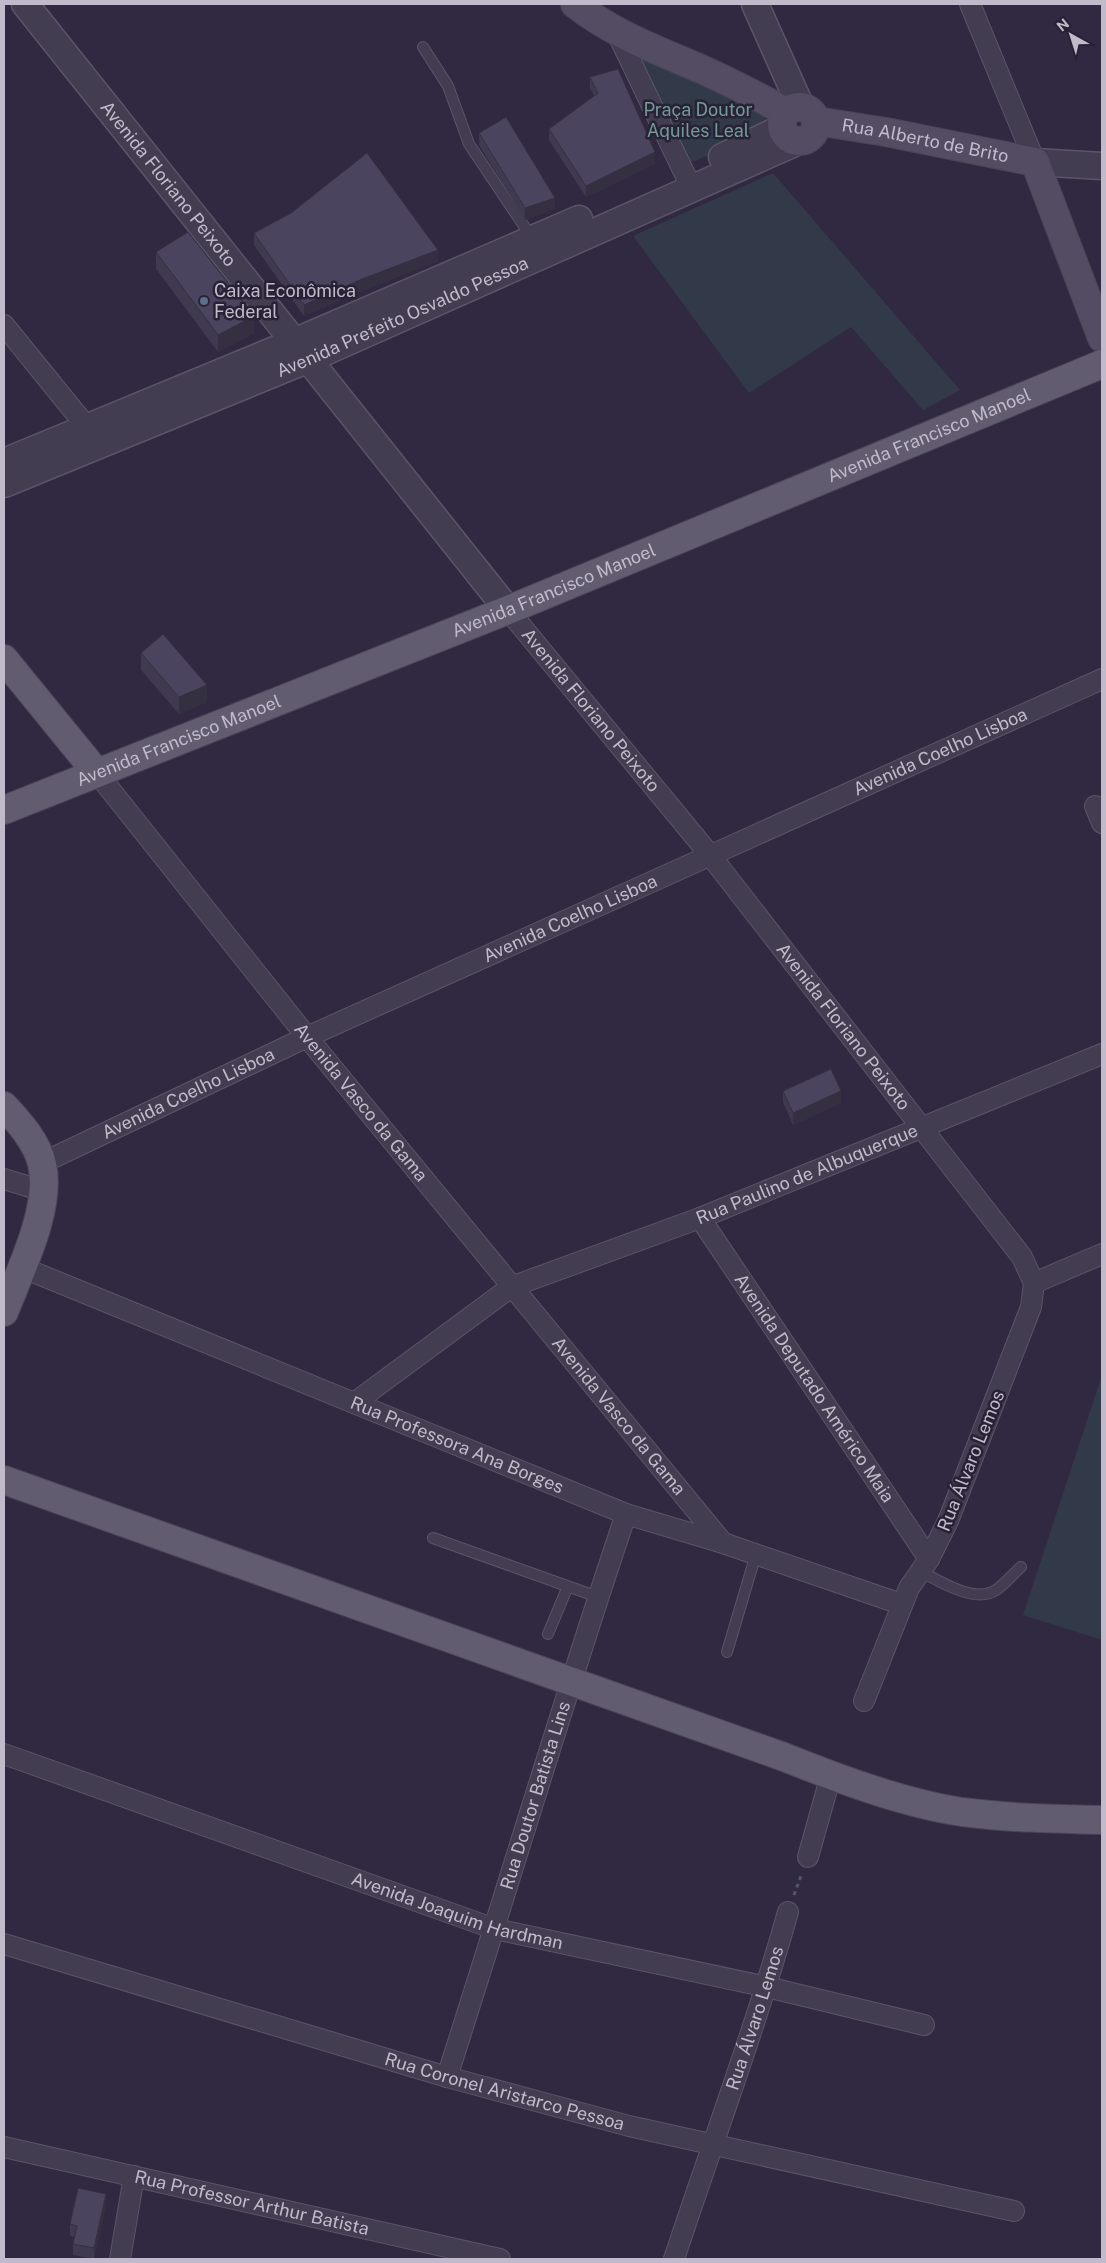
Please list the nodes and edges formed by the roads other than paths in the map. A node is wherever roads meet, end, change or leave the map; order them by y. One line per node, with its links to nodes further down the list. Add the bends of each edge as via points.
1 (25, 4): 15 (street, Avenida Floriano Peixoto)
2 (575, 4): 5 (main road, Rua Alberto de Brito)
3 (755, 4): 7 (street)
4 (970, 4): 8 (street)
5 (617, 33): 7 (main road, Rua Alberto de Brito, via 702,70); 10 (street)
6 (423, 47): 11 (lane, via 448,86 469,144)
7 (797, 122): 8 (main road, Rua Alberto de Brito, via 886,132); 10 (street, Avenida Prefeito Osvaldo Pessoa)
8 (1035, 162): 9 (street); 14 (main road)
9 (1102, 166)
10 (688, 182): 11 (street, Avenida Prefeito Osvaldo Pessoa); 12 (street, Avenida Prefeito Osvaldo Pessoa)
11 (532, 239): 12 (street, Avenida Prefeito Osvaldo Pessoa)
12 (368, 321): 15 (street, Avenida Prefeito Osvaldo Pessoa)
13 (4, 325): 17 (street)
14 (1102, 338)
15 (301, 350): 17 (street, Avenida Prefeito Osvaldo Pessoa); 20 (street, Avenida Floriano Peixoto)
16 (1102, 364): 20 (main road, Avenida Francisco Manoel)
17 (90, 436): 18 (street, Avenida Prefeito Osvaldo Pessoa); 19 (street, Avenida Prefeito Osvaldo Pessoa)
18 (4, 462)
19 (4, 484)
20 (508, 610): 23 (main road, Avenida Francisco Manoel); 25 (street, Avenida Floriano Peixoto)
21 (4, 659): 23 (main road, Avenida Vasco da Gama)
22 (1102, 679): 25 (street, Avenida Coelho Lisboa)
23 (97, 773): 24 (main road, Avenida Francisco Manoel); 26 (street, Avenida Vasco da Gama)
24 (4, 810)
25 (710, 855): 26 (street, Avenida Coelho Lisboa); 29 (street, Avenida Floriano Peixoto)
26 (307, 1036): 30 (street, Avenida Coelho Lisboa); 37 (street, Avenida Vasco da Gama)
27 (1102, 1054): 29 (street, Rua Paulino de Albuquerque)
28 (4, 1106): 30 (main road, via 26,1131)
29 (923, 1128): 33 (street, Rua Paulino de Albuquerque); 36 (street, Avenida Floriano Peixoto, via 1022,1257)
30 (42, 1163): 32 (main road)
31 (4, 1179): 32 (street)
32 (43, 1191): 35 (main road)
33 (700, 1218): 37 (street, Rua Paulino de Albuquerque); 45 (street, Avenida Deputado Américo Maia)
34 (1102, 1254): 36 (street)
35 (21, 1267): 38 (main road); 39 (street, Rua Professora Ana Borges)
36 (1034, 1283): 45 (street, Rua Álvaro Lemos, via 1031,1308 948,1521)
37 (511, 1287): 39 (street, Rua Paulino de Albuquerque); 43 (street, Avenida Vasco da Gama)
38 (4, 1312)
39 (354, 1403): 41 (street, Rua Professora Ana Borges)
40 (4, 1480): 52 (main road)
41 (626, 1514): 43 (street, Rua Professora Ana Borges); 48 (street, Rua Doutor Batista Lins)
42 (433, 1538): 47 (lane)
43 (723, 1543): 44 (street, Rua Professora Ana Borges)
44 (756, 1554): 49 (street, Rua Professora Ana Borges); 51 (lane)
45 (924, 1565): 46 (lane, via 950,1586 978,1596 995,1591); 49 (street, Rua Álvaro Lemos)
46 (1021, 1566)
47 (568, 1586): 48 (lane); 50 (lane)
48 (598, 1597): 52 (street, Rua Doutor Batista Lins)
49 (902, 1604): 53 (street, Rua Álvaro Lemos)
50 (548, 1634)
51 (727, 1652)
52 (570, 1682): 55 (main road); 59 (street, Rua Doutor Batista Lins)
53 (864, 1701)
54 (4, 1754): 59 (street, Avenida Joaquim Hardman)
55 (831, 1775): 56 (main road, via 892,1795 960,1811 1017,1818); 57 (street)
56 (1102, 1820)
57 (808, 1857)
58 (788, 1912): 61 (street, Rua Álvaro Lemos)
59 (495, 1929): 61 (street, Avenida Joaquim Hardman); 63 (street, Rua Doutor Batista Lins)
60 (4, 1944): 63 (street, Rua Coronel Aristarco Pessoa)
61 (767, 1987): 62 (street, Avenida Joaquim Hardman); 64 (street, Rua Álvaro Lemos)
62 (924, 2025)
63 (447, 2077): 64 (street, Rua Coronel Aristarco Pessoa)
64 (711, 2146): 67 (street, Rua Coronel Aristarco Pessoa); 70 (street, Rua Álvaro Lemos)
65 (4, 2147): 66 (street, Rua Professor Arthur Batista)
66 (134, 2176): 68 (street); 69 (street, Rua Professor Arthur Batista)
67 (1014, 2211)
68 (120, 2259)
69 (500, 2259)
70 (674, 2259)

